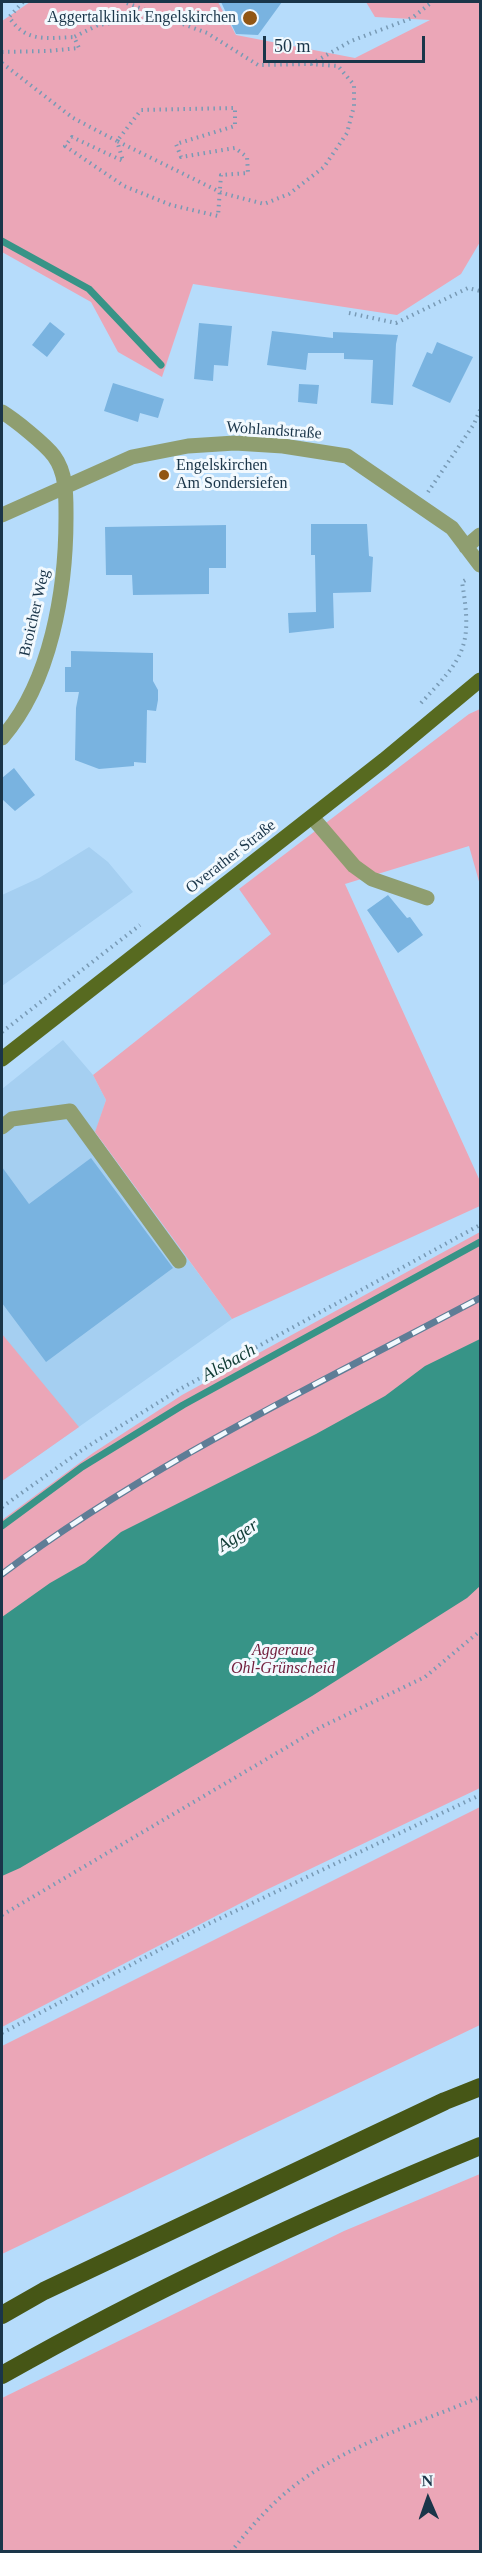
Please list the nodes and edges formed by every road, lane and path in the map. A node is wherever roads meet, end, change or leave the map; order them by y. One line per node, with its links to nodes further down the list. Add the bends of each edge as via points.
1 (23, 2): 5 (path, via 9,17 17,29 28,36)
2 (124, 2): 4 (path)
3 (432, 2): 8 (path, via 412,18 351,41)
4 (164, 15): 5 (path, via 98,25); 8 (path, via 207,33 258,65)
5 (74, 36): 6 (path, via 79,48)
6 (2, 52)
7 (2, 63): 9 (path, via 73,118)
8 (310, 64): 10 (path, via 338,66 354,85 354,106 347,133 324,167 289,194 264,204)
9 (117, 141): 10 (path); 10 (path, via 123,161 72,137 65,147 124,186 171,205 218,216); 10 (path, via 141,110 235,108 235,126 176,144 181,157 235,148 247,157 248,173 221,175)
10 (222, 193)
11 (480, 291): 12 (path, via 468,288 396,323)
12 (349, 313)
13 (480, 410): 16 (path)
14 (2, 412): 15 (street, via 54,456)
15 (66, 485): 16 (street, Wohlandstraße, via 132,457 188,446 235,443 347,456); 17 (street, Wohlandstraße); 23 (street, Broicher Weg, via 66,558 51,639 35,684)
16 (418, 506): 19 (street, Wohlandstraße, via 452,528)
17 (2, 515)
18 (480, 535): 19 (street)
19 (466, 547): 20 (street, Wohlandstraße)
20 (476, 571): 22 (path, via 462,582 466,638 458,662)
21 (480, 680): 24 (main road, Overather Straße)
22 (417, 708)
23 (2, 738)
24 (312, 817): 25 (street, via 354,866 372,879); 28 (main road, Overather Straße)
25 (427, 898)
26 (143, 923): 27 (path)
27 (2, 1032)
28 (2, 1059)
29 (2, 1127): 31 (street, via 12,1119 70,1111)
30 (480, 1226): 32 (path, via 180,1389 82,1450)
31 (179, 1261)
32 (2, 1507)
33 (480, 1631): 35 (path, via 425,1677 321,1727)
34 (480, 1795): 36 (path, via 208,1924)
35 (2, 1915)
36 (2, 2033)
37 (480, 2087): 39 (highway, via 44,2291)
38 (480, 2146): 40 (highway, via 244,2250)
39 (2, 2315)
40 (2, 2375)
41 (480, 2397): 42 (path, via 351,2451 302,2480 258,2518)
42 (231, 2552)

